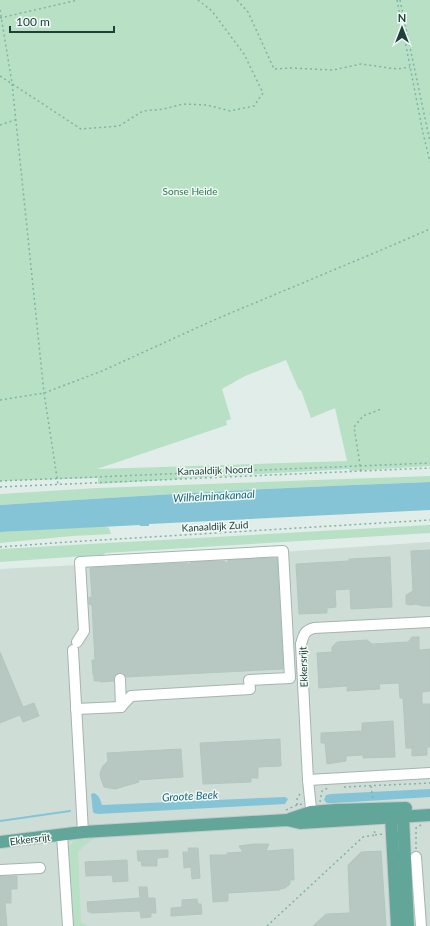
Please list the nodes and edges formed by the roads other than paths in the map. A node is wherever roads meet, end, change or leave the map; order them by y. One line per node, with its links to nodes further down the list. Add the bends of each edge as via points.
1 (430, 622): 6 (street, Ekkersrijt, via 314,628 307,630 303,635 301,644)
2 (120, 678): 3 (street)
3 (121, 707): 4 (street); 4 (street, via 131,696 250,689 249,680 290,678 283,550 80,562 84,631 75,646)
4 (76, 709): 11 (street)
5 (430, 773): 6 (street)
6 (308, 780): 8 (street, Ekkersrijt)
7 (430, 808): 9 (main road, Ekkersrijt)
8 (311, 812): 9 (main road, Ekkersrijt, via 336,810); 9 (main road, Ekkersrijt, via 374,818); 11 (main road, Ekkersrijt)
9 (397, 814): 10 (main road, Ekkersrijt); 18 (main road); 19 (main road)
10 (426, 819)
11 (83, 832): 12 (main road, Ekkersrijt)
12 (62, 835): 13 (main road, Ekkersrijt); 17 (street)
13 (0, 842)
14 (416, 857): 20 (street)
15 (40, 868): 16 (street)
16 (0, 870)
17 (68, 926)
18 (397, 926)
19 (408, 926)
20 (421, 926)

